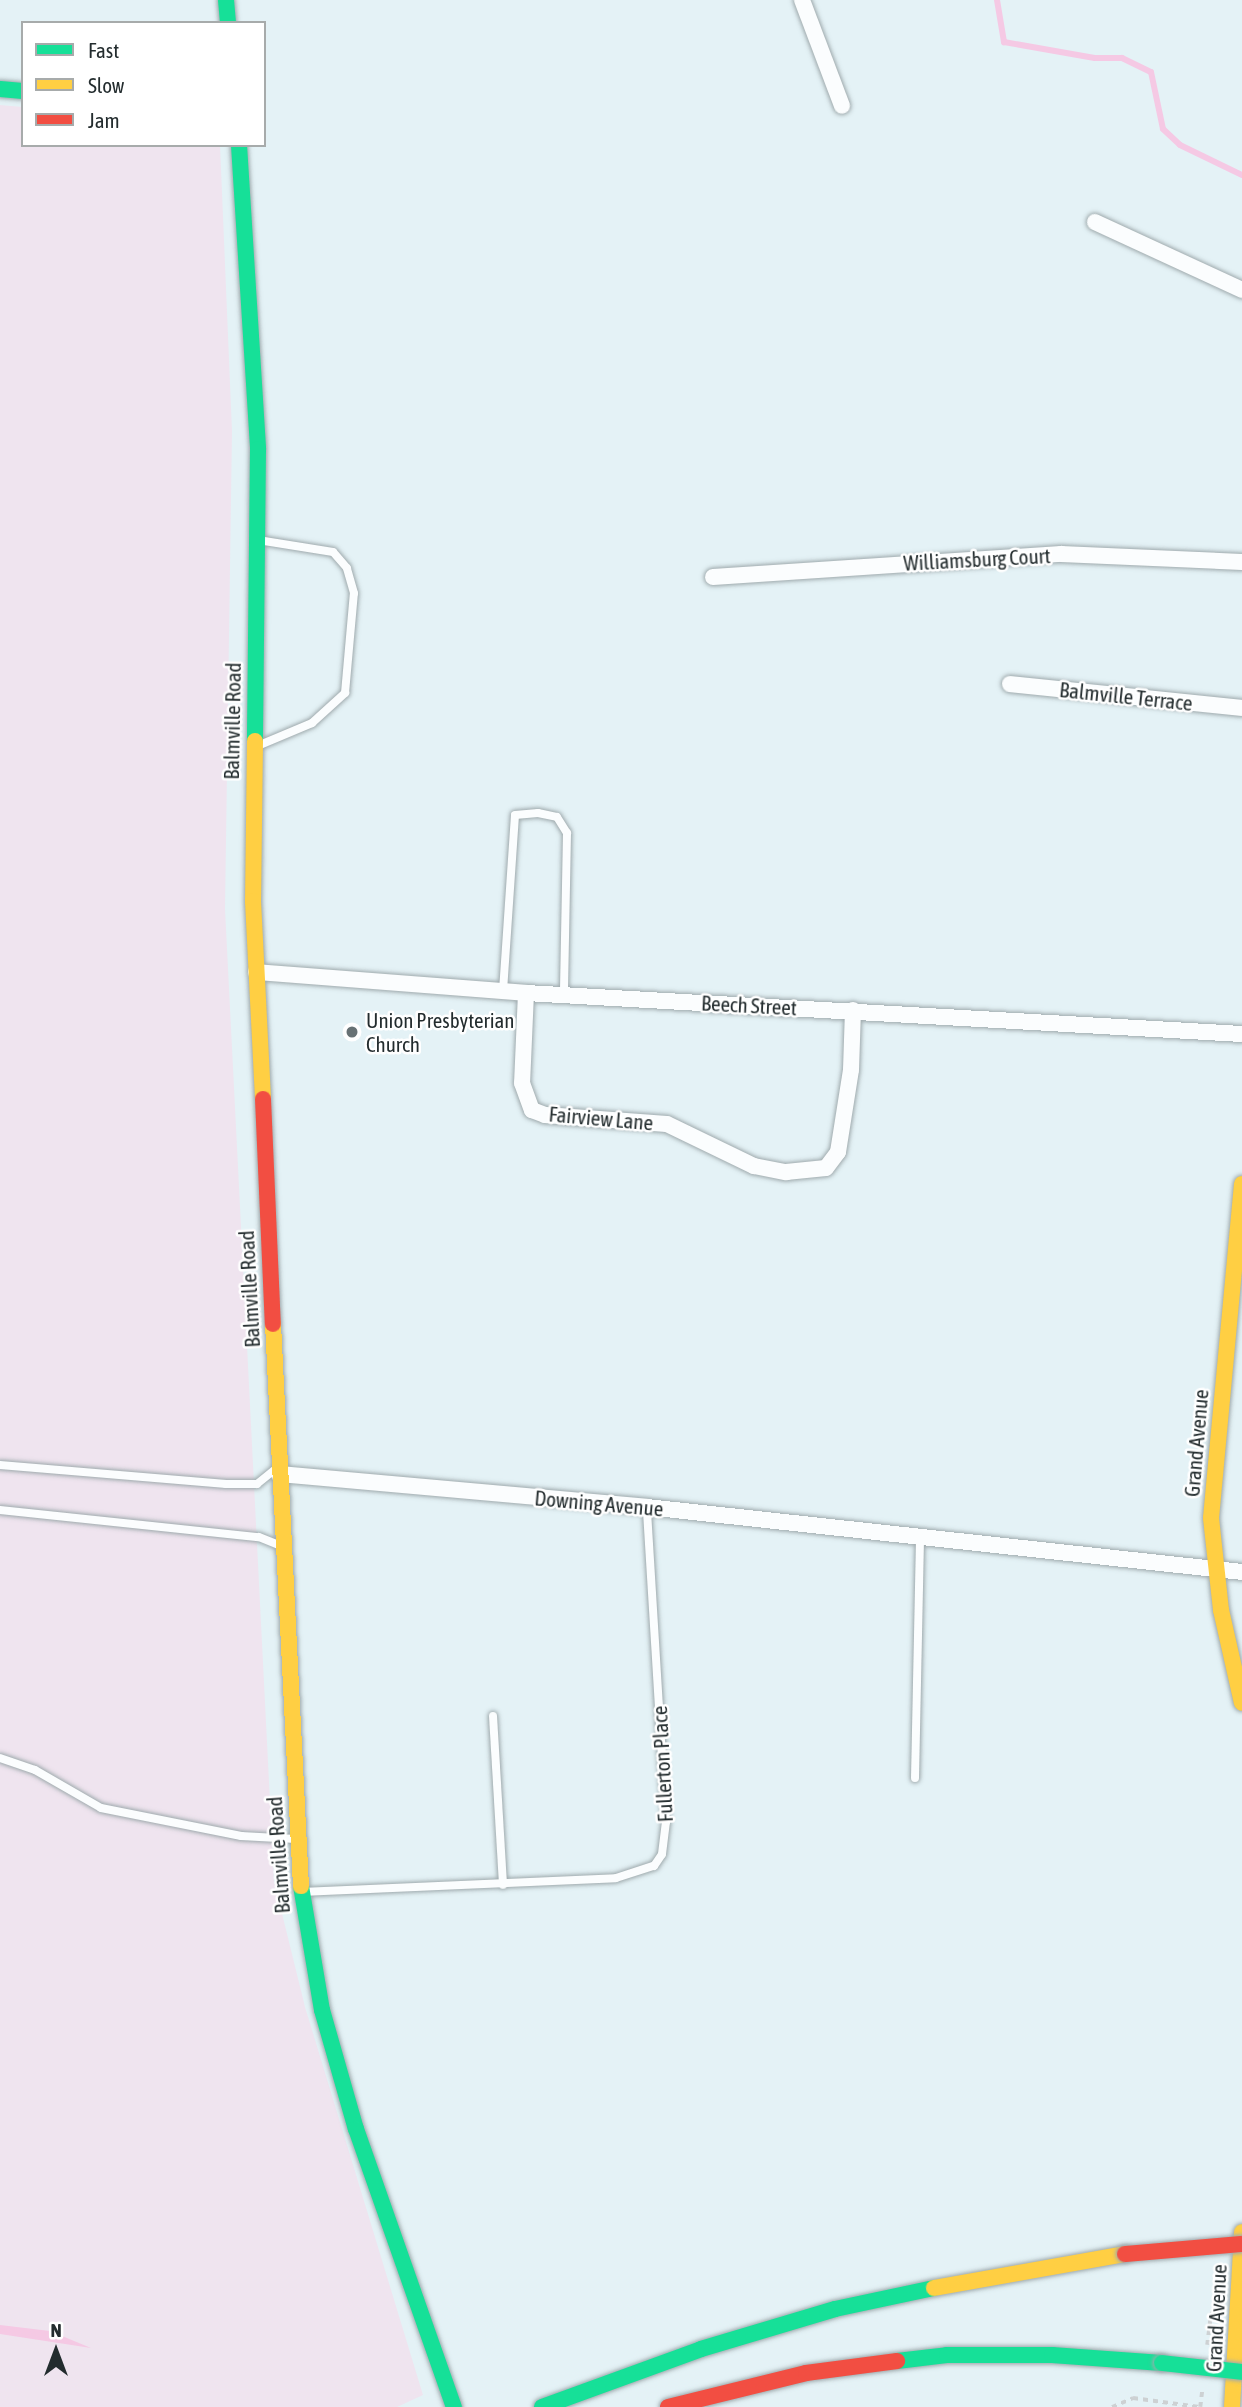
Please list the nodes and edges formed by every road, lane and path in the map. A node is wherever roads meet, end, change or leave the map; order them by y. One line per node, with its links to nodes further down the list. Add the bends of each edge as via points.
1 (226, 0): 3 (main road)
2 (802, 0): 6 (street)
3 (228, 21)
4 (0, 89): 5 (main road)
5 (21, 91)
6 (842, 106)
7 (239, 147): 10 (main road, Balmville Road, via 252,305)
8 (1095, 222): 9 (street)
9 (1242, 290)
10 (256, 540): 15 (main road, Balmville Road); 15 (lane, via 333,552 348,568 354,593 345,693 312,723)
11 (1242, 562): 12 (street, Williamsburg Court, via 1061,554)
12 (713, 577)
13 (1010, 684): 14 (street, Balmville Terrace)
14 (1242, 708)
15 (253, 748): 16 (main road, Balmville Road)
16 (256, 972): 17 (street, Beech Street); 24 (main road, Balmville Road)
17 (503, 991): 18 (street, Beech Street); 19 (lane, via 515,815 538,813 556,817 567,833)
18 (526, 993): 19 (street, Beech Street); 20 (street, Fairview Lane, via 522,1083 532,1110 545,1115 667,1124 754,1166 786,1172 827,1168 838,1152 851,1070)
19 (564, 995): 20 (street, Beech Street)
20 (853, 1010): 21 (street, Beech Street)
21 (1242, 1034)
22 (1242, 1184): 29 (main road, Grand Avenue, via 1215,1456 1211,1518)
23 (1, 1465): 24 (lane, via 226,1484 257,1484)
24 (279, 1471): 25 (street, Downing Avenue); 28 (main road, Balmville Road)
25 (647, 1507): 27 (street, Downing Avenue); 36 (lane, Fullerton Place, via 666,1822 662,1854 641,1873 616,1878)
26 (0, 1510): 28 (lane, via 259,1537)
27 (920, 1535): 29 (street, Downing Avenue); 34 (lane)
28 (282, 1547): 35 (main road, Balmville Road)
29 (1215, 1569): 30 (street, Downing Avenue); 31 (main road, Grand Avenue)
30 (1242, 1572)
31 (1242, 1703)
32 (493, 1716): 36 (lane)
33 (0, 1758): 35 (lane, via 35,1770 101,1808 241,1836)
34 (915, 1778)
35 (298, 1839): 37 (main road, Balmville Road)
36 (503, 1885): 37 (lane, Fullerton Place)
37 (301, 1892): 41 (main road, Balmville Road, via 319,1997 354,2121)
38 (1242, 2232): 46 (main road, Grand Avenue)
39 (1242, 2244): 42 (main road, bridge, via 1125,2254 1015,2271 835,2309 701,2349)
40 (1242, 2372): 43 (main road, bridge, via 1052,2355 935,2357 806,2373)
41 (454, 2407)
42 (542, 2407)
43 (668, 2407)
44 (1112, 2407): 45 (path, via 1133,2399)
45 (1199, 2407)
46 (1231, 2407)

